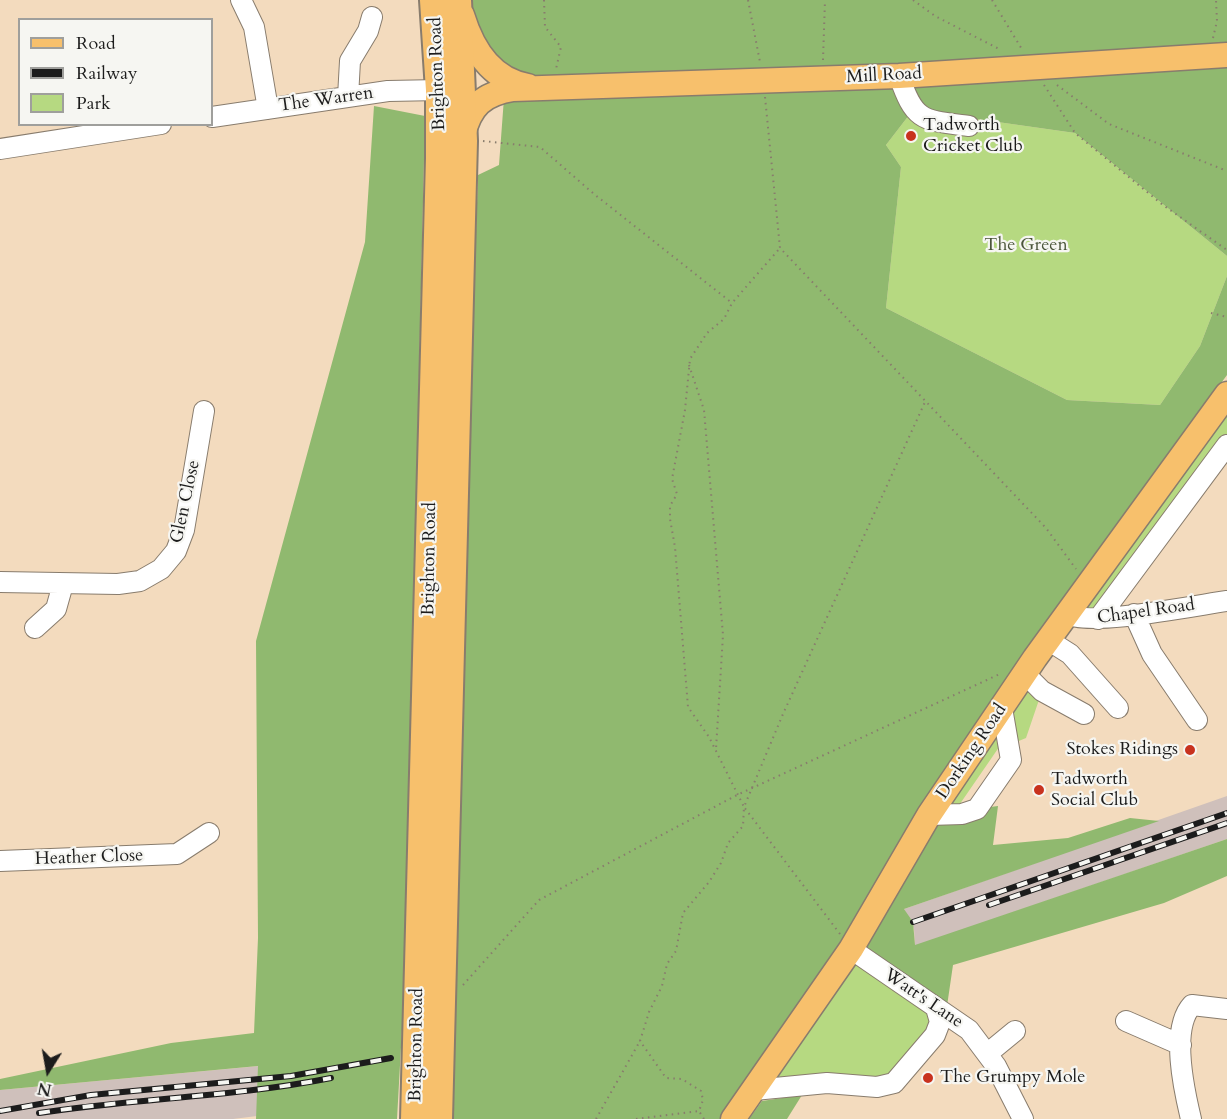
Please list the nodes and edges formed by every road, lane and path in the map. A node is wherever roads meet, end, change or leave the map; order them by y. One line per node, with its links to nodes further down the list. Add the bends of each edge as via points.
1 (241, 0): 20 (street, via 254,27)
2 (434, 0): 18 (highway, Brighton Road)
3 (457, 0): 17 (main road, Mill Road, via 473,44 492,70 507,79); 24 (highway, Brighton Road)
4 (544, 0): 17 (path, via 546,27 561,46)
5 (748, 0): 16 (path)
6 (825, 0): 15 (path)
7 (913, 0): 11 (path, via 935,16)
8 (992, 0): 13 (path)
9 (1216, 0): 12 (path)
10 (372, 17): 19 (street, via 350,61)
11 (1003, 51)
12 (1221, 56): 13 (main road, Mill Road)
13 (1034, 68): 14 (main road, Mill Road); 26 (path, via 1109,124); 28 (path, via 1075,133 1163,205)
14 (899, 76): 15 (main road, Mill Road); 23 (street, via 909,105 931,122)
15 (822, 79): 16 (main road, Mill Road)
16 (763, 82): 17 (main road, Mill Road); 27 (path)
17 (546, 87): 24 (main road, Mill Road, via 500,91 478,101 471,110)
18 (440, 90): 19 (street, The Warren, via 387,91); 69 (highway, Brighton Road)
19 (348, 97): 20 (street, The Warren)
20 (268, 109): 21 (street, The Warren)
21 (213, 117)
22 (148, 126): 25 (street)
23 (969, 126)
24 (463, 138): 29 (path, via 540,147 594,195); 61 (highway, Brighton Road)
25 (0, 149)
26 (1227, 171)
27 (780, 248): 29 (path); 34 (path)
28 (1227, 250)
29 (732, 303): 32 (path, via 724,319 707,333)
30 (1211, 313): 31 (path)
31 (1227, 317)
32 (689, 364): 51 (path, via 704,411 723,635); 51 (path, via 672,479 677,494 670,506 670,519 688,707)
33 (1227, 394): 39 (main road, Dorking Road)
34 (925, 402): 39 (path, via 1046,528); 52 (path)
35 (204, 411): 38 (street, Glen Close, via 184,530 176,551 161,569 140,580)
36 (1227, 445): 43 (street)
37 (0, 582): 38 (street, Glen Close)
38 (63, 584): 44 (street, via 56,609)
39 (1087, 584): 41 (main road, Dorking Road)
40 (1227, 601): 42 (street, Chapel Road)
41 (1066, 613): 43 (street, Chapel Road, via 1072,618); 45 (main road, Dorking Road)
42 (1134, 614): 43 (street, Chapel Road); 50 (street, via 1152,654)
43 (1098, 619)
44 (35, 628)
45 (1048, 640): 46 (main road, Dorking Road); 48 (street, via 1070,654)
46 (1014, 673): 47 (main road, Dorking Road); 49 (street); 52 (path)
47 (1002, 708): 55 (main road, Dorking Road); 55 (street, via 1011,760 977,809 962,814)
48 (1118, 708)
49 (1084, 714)
50 (1197, 720)
51 (716, 752): 53 (path)
52 (752, 788): 53 (path); 54 (path)
53 (737, 795): 54 (path); 61 (path, via 539,900)
54 (744, 807): 58 (path); 64 (path, via 743,826 728,843 722,863 683,913 676,951 667,964)
55 (929, 815): 58 (main road, Dorking Road)
56 (209, 833): 57 (street, Heather Close, via 177,854)
57 (0, 861)
58 (851, 949): 59 (street, Watt's Lane); 67 (main road, Dorking Road)
59 (936, 1008): 66 (street, Watt's Lane, via 969,1030); 67 (street, via 940,1022 935,1035 894,1083 877,1088 827,1083)
60 (1227, 1009): 65 (street, via 1192,1005 1186,1011)
61 (441, 1010): 70 (highway, Brighton Road)
62 (1126, 1021): 65 (street)
63 (1016, 1031): 66 (street)
64 (640, 1041): 68 (path, via 666,1078 682,1079 701,1091); 71 (path)
65 (1181, 1045): 76 (street, via 1182,1078)
66 (987, 1054): 75 (street, Watt's Lane)
67 (754, 1090): 74 (main road, Dorking Road)
68 (699, 1111): 72 (path); 73 (path)
69 (415, 1119)
70 (438, 1119)
71 (596, 1119)
72 (636, 1119)
73 (704, 1119)
74 (733, 1119)
75 (1023, 1119)
76 (1191, 1119)

